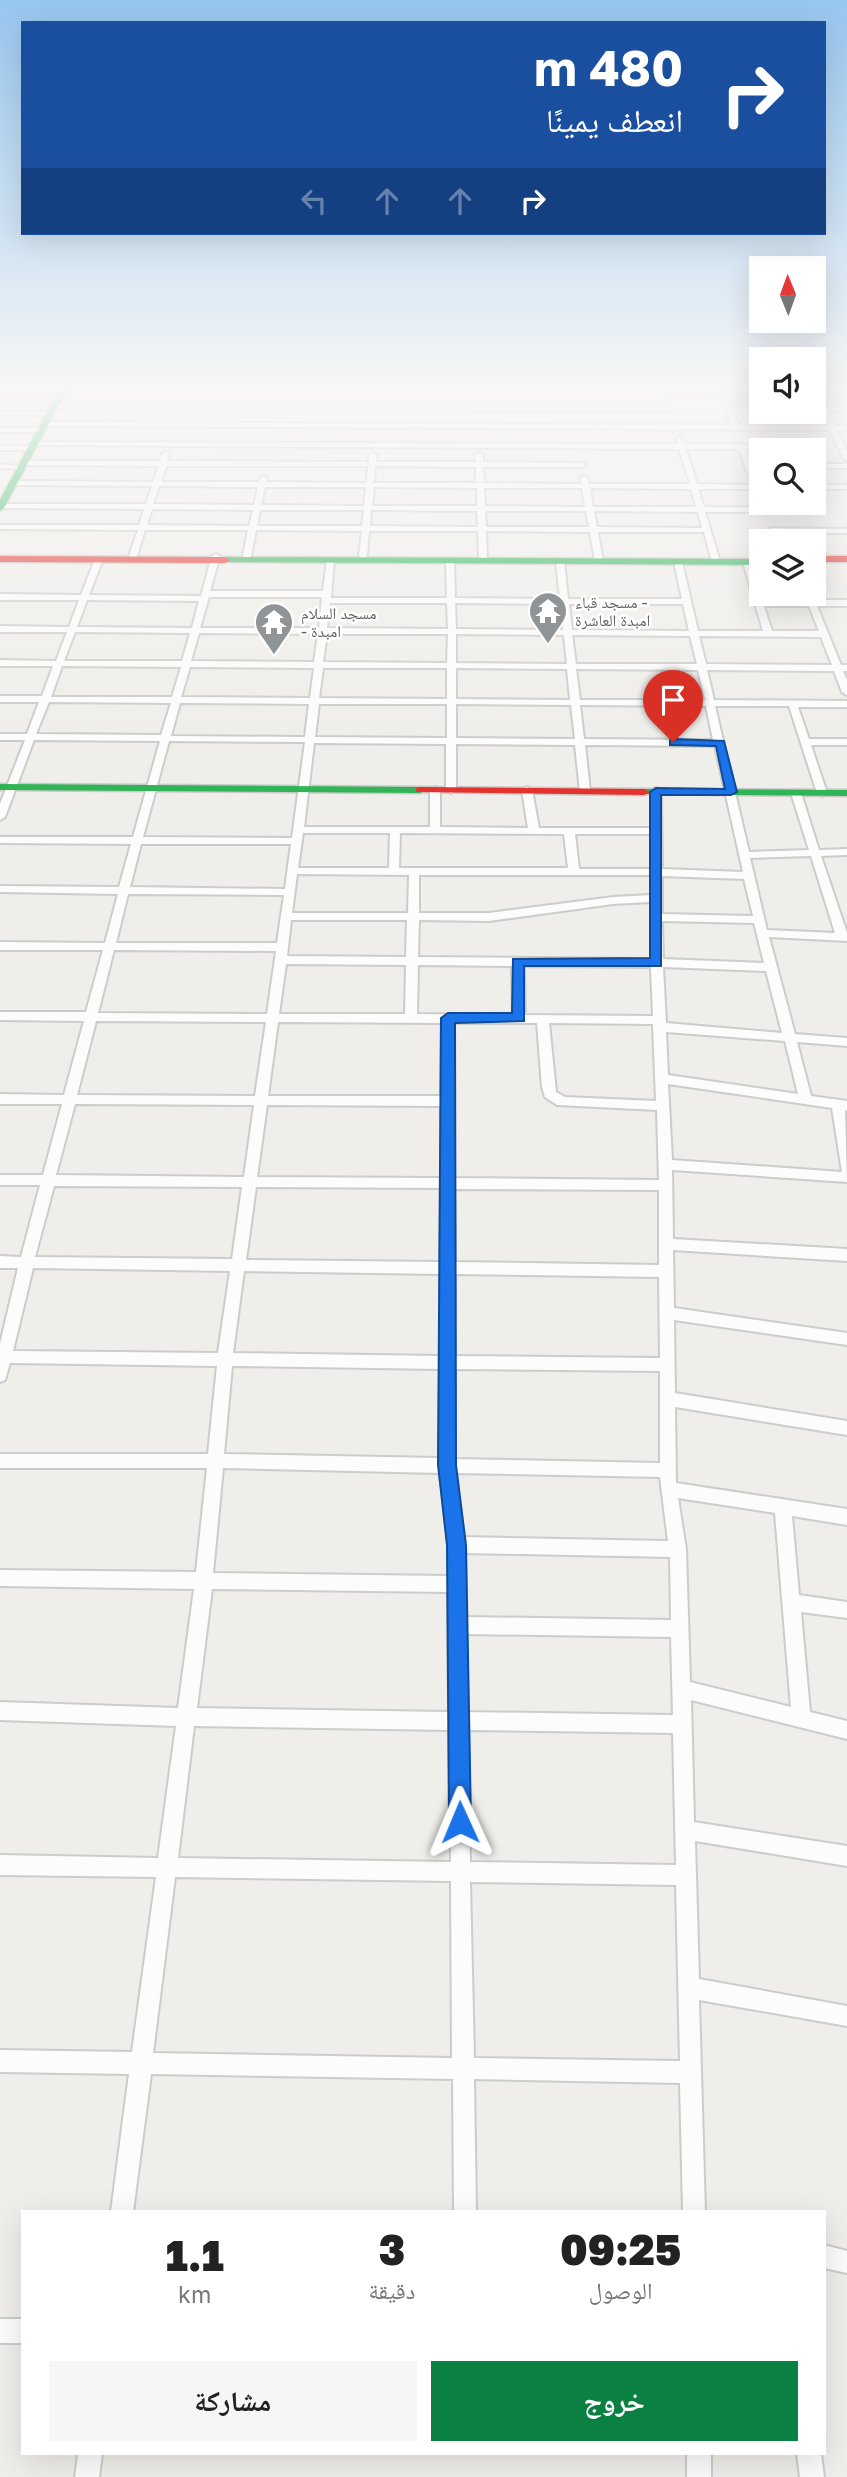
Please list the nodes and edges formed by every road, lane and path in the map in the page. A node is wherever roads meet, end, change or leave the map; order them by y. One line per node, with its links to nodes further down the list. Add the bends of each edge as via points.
1 (152, 500): 7 (street)
2 (258, 500): 9 (street)
3 (369, 500): 10 (street)
4 (481, 500): 11 (street)
5 (588, 500): 12 (street)
6 (699, 500): 13 (street)
7 (150, 506): 8 (street); 9 (street); 16 (street)
8 (0, 507)
9 (257, 507): 10 (street); 17 (street)
10 (368, 507): 11 (street); 18 (street)
11 (481, 508): 12 (street); 19 (street)
12 (590, 508): 13 (street); 20 (street)
13 (702, 509): 14 (street); 21 (street)
14 (749, 510)
15 (0, 527): 16 (street)
16 (142, 528): 17 (street); 24 (street)
17 (251, 528): 18 (street); 25 (street)
18 (366, 528): 19 (street); 26 (street)
19 (482, 528): 20 (street); 29 (street)
20 (593, 530): 21 (street); 33 (street)
21 (707, 530): 31 (street)
22 (826, 531): 23 (street)
23 (847, 531)
24 (133, 556): 27 (main road); 28 (main road)
25 (247, 556): 28 (main road); 30 (main road)
26 (363, 556): 29 (main road); 30 (main road)
27 (0, 557): 32 (main road)
28 (215, 557): 30 (main road); 32 (main road); 42 (street)
29 (483, 557): 33 (main road)
30 (284, 558): 34 (main road)
31 (715, 558): 33 (main road); 35 (main road)
32 (99, 559): 45 (street)
33 (599, 559): 37 (main road); 41 (main road)
34 (331, 560): 36 (main road); 44 (street)
35 (749, 560)
36 (450, 561): 37 (main road); 46 (street)
37 (560, 561): 47 (street)
38 (749, 561): 41 (main road)
39 (826, 561): 40 (main road)
40 (847, 561)
41 (678, 562): 48 (street)
42 (203, 596): 44 (street); 45 (street); 55 (street)
43 (0, 597): 45 (street)
44 (326, 597): 46 (street); 56 (street)
45 (86, 598): 54 (street)
46 (451, 601): 47 (street); 57 (street)
47 (564, 601): 48 (street); 58 (street)
48 (688, 602): 59 (street)
49 (826, 603): 50 (street)
50 (847, 603)
51 (760, 606): 60 (street)
52 (813, 606): 61 (street)
53 (0, 629): 54 (street)
54 (73, 629): 55 (street); 63 (street)
55 (193, 630): 56 (street); 64 (street)
56 (323, 631): 57 (street); 65 (street)
57 (452, 632): 58 (street); 66 (street)
58 (568, 632): 59 (street); 67 (street)
59 (696, 633): 60 (street); 68 (street)
60 (768, 634): 61 (street)
61 (824, 634): 69 (street)
62 (0, 663): 63 (street)
63 (59, 664): 64 (street); 72 (street)
64 (184, 665): 65 (street); 73 (street)
65 (319, 665): 66 (street); 74 (street)
66 (452, 665): 67 (street); 75 (street)
67 (572, 667): 68 (street); 76 (street)
68 (704, 668): 69 (street); 77 (street)
69 (842, 668): 70 (street)
70 (847, 692)
71 (0, 699): 72 (street)
72 (46, 699): 73 (street); 81 (street)
73 (175, 700): 74 (street); 82 (street)
74 (315, 701): 75 (street); 83 (street)
75 (452, 703): 76 (street); 84 (street)
76 (576, 703): 77 (street); 85 (street)
77 (711, 704): 78 (street); 88 (street)
78 (793, 704): 79 (street); 86 (street)
79 (847, 704)
80 (0, 737): 81 (street)
81 (31, 737): 82 (street); 89 (street)
82 (166, 738): 83 (street); 90 (street)
83 (310, 739): 84 (street); 91 (street)
84 (450, 740): 85 (street); 92 (street)
85 (580, 741): 88 (street); 94 (street)
86 (804, 742): 87 (street); 98 (street)
87 (847, 742)
88 (720, 743): 96 (street)
89 (6, 787): 90 (main road); 100 (street)
90 (152, 788): 91 (main road); 108 (street)
91 (304, 788): 92 (main road); 106 (street)
92 (443, 790): 93 (main road); 102 (street)
93 (527, 790): 94 (main road); 103 (street)
94 (586, 791): 95 (main road)
95 (656, 792): 96 (main road); 105 (street)
96 (731, 792): 97 (main road); 111 (street)
97 (796, 793): 98 (main road); 110 (street)
98 (822, 793): 99 (main road)
99 (847, 793)
100 (0, 817)
101 (395, 831): 102 (street); 106 (street); 113 (street)
102 (435, 831): 103 (street)
103 (534, 831): 104 (street)
104 (569, 831): 105 (street); 115 (street)
105 (655, 831): 116 (street)
106 (296, 836): 108 (street); 112 (street)
107 (0, 840): 108 (street)
108 (137, 841): 119 (street)
109 (847, 852): 110 (street)
110 (816, 853): 111 (street); 127 (street)
111 (745, 855): 117 (street)
112 (292, 871): 113 (street); 120 (street)
113 (394, 871): 114 (street)
114 (414, 871): 115 (street); 123 (street)
115 (574, 872): 116 (street)
116 (655, 872): 117 (street); 121 (street)
117 (749, 876): 125 (street)
118 (0, 889): 119 (street)
119 (126, 891): 120 (street); 129 (street)
120 (289, 892): 122 (street)
121 (655, 898): 123 (street, via 602,900 506,916); 124 (street)
122 (286, 916): 123 (street); 130 (street)
123 (412, 917): 131 (street)
124 (656, 917): 125 (street); 133 (street)
125 (759, 920): 126 (street)
126 (762, 933): 127 (street); 134 (street)
127 (845, 937)
128 (0, 946): 129 (street)
129 (111, 947): 130 (street); 136 (street)
130 (281, 953): 131 (street); 137 (street)
131 (412, 961): 132 (street); 138 (street)
132 (517, 962): 133 (street); 140 (street)
133 (657, 962): 134 (street); 142 (street)
134 (771, 967): 143 (street)
135 (0, 1016): 136 (street)
136 (93, 1016): 137 (street); 147 (street)
137 (271, 1016): 138 (street); 149 (street)
138 (411, 1018): 139 (street)
139 (448, 1018): 140 (street); 150 (street)
140 (519, 1018): 141 (street)
141 (543, 1018): 142 (street); 152 (street, via 548,1087 556,1099)
142 (659, 1023): 143 (street); 145 (street)
143 (788, 1037): 144 (street); 148 (street)
144 (847, 1042)
145 (662, 1079): 148 (street); 152 (street)
146 (0, 1099): 147 (street)
147 (70, 1099): 149 (street); 157 (street)
148 (806, 1100): 151 (street)
149 (260, 1101): 150 (street); 158 (street)
150 (446, 1101): 159 (street)
151 (842, 1105): 154 (street)
152 (663, 1106): 153 (street)
153 (665, 1165): 155 (street); 160 (street)
154 (847, 1169)
155 (847, 1177)
156 (0, 1180): 157 (street)
157 (48, 1180): 158 (street); 164 (street)
158 (251, 1183): 159 (street); 165 (street)
159 (449, 1184): 160 (street); 166 (street)
160 (666, 1185): 161 (street)
161 (667, 1244): 162 (street); 167 (street)
162 (847, 1255)
163 (0, 1262): 164 (street)
164 (27, 1262): 165 (street); 170 (street)
165 (238, 1265): 166 (street); 171 (street)
166 (449, 1269): 167 (street); 172 (street)
167 (667, 1271): 168 (street)
168 (667, 1313): 169 (street); 173 (street)
169 (847, 1339)
170 (2, 1357): 171 (street); 174 (street)
171 (225, 1360): 172 (street); 178 (street)
172 (447, 1361): 173 (street); 179 (street)
173 (668, 1365): 175 (street)
174 (0, 1375)
175 (669, 1399): 176 (street); 180 (street)
176 (847, 1428)
177 (0, 1461): 178 (street)
178 (216, 1461): 179 (street); 187 (street)
179 (447, 1465): 180 (street); 184 (street)
180 (668, 1469): 181 (street)
181 (668, 1489): 182 (street); 185 (street)
182 (783, 1506): 183 (street); 189 (street)
183 (847, 1517)
184 (456, 1545): 185 (street); 188 (street)
185 (678, 1549): 192 (street)
186 (0, 1578): 187 (street)
187 (204, 1581): 188 (street); 195 (street)
188 (457, 1584): 191 (street)
189 (793, 1603): 190 (street); 196 (street)
190 (847, 1610)
191 (457, 1625): 192 (street); 197 (street)
192 (681, 1629): 193 (street)
193 (681, 1689): 196 (street); 198 (street)
194 (0, 1711): 195 (street)
195 (186, 1717): 197 (street); 203 (street)
196 (801, 1717): 199 (street)
197 (458, 1721): 198 (street); 204 (street)
198 (681, 1724): 200 (street)
199 (847, 1730)
200 (685, 1830): 201 (street); 205 (street)
201 (847, 1856)
202 (0, 1865): 203 (street)
203 (166, 1868): 204 (street); 209 (street)
204 (460, 1872): 205 (street); 210 (street)
205 (686, 1875): 206 (street)
206 (687, 1987): 207 (street); 211 (street)
207 (847, 2016)
208 (0, 2060): 209 (street)
209 (141, 2063): 210 (street); 212 (street)
210 (463, 2068): 211 (street); 213 (street)
211 (690, 2072): 214 (street)
212 (122, 2210)
213 (465, 2210)
214 (694, 2210)
215 (826, 2257): 216 (street)
216 (847, 2262)
217 (0, 2331): 218 (street)
218 (21, 2331)
219 (90, 2455): 222 (street)
220 (699, 2455): 223 (street)
221 (808, 2455): 224 (street)
222 (87, 2477)
223 (699, 2477)
224 (812, 2477)

